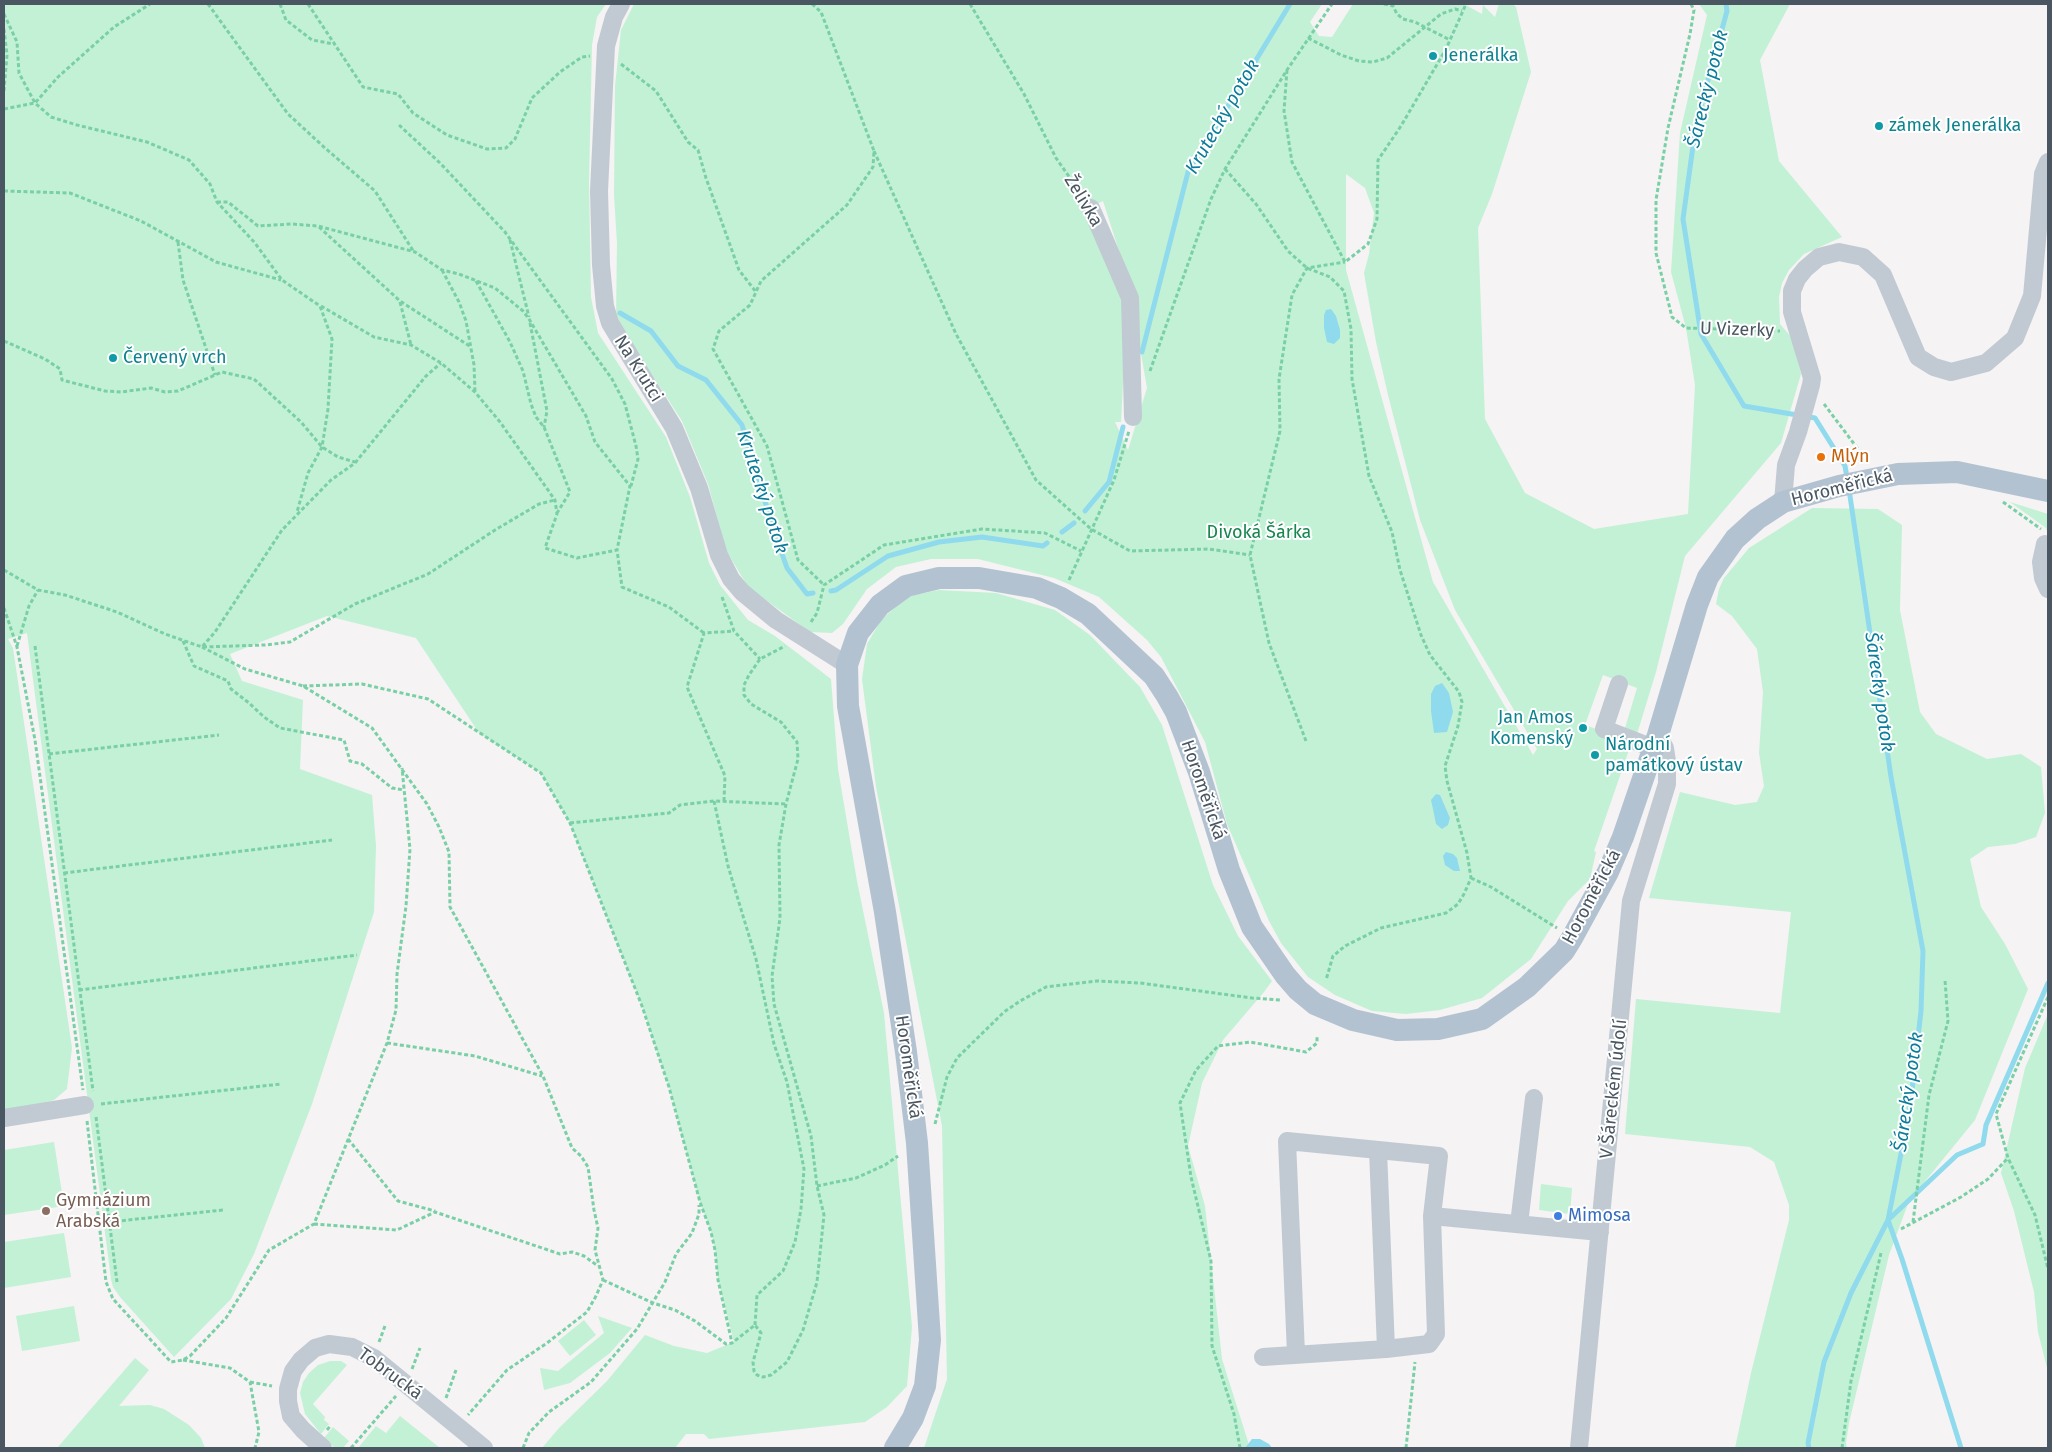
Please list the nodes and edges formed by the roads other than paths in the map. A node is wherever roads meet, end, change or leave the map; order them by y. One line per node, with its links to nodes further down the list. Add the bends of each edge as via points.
1 (621, 4): 9 (street, Na Krutci, via 609,30 606,54 599,191 601,265 610,322 677,435 699,488 719,555 731,579 757,606)
2 (2048, 162): 6 (street, U Vizerky, via 2043,174 2032,296 2015,338 1986,362 1951,372 1934,367 1918,356 1884,275 1863,257 1840,252 1819,257 1797,279 1792,291 1792,312 1812,378 1786,465)
3 (1091, 208): 4 (street, Želivka, via 1130,298)
4 (1133, 417)
5 (2048, 491): 6 (main road, Horoměřická, via 1957,472 1866,474 1839,486)
6 (1783, 502): 11 (main road, Horoměřická, via 1735,539 1708,577)
7 (2047, 545): 8 (street, via 2041,562)
8 (2048, 589)
9 (847, 665): 11 (main road, Horoměřická, via 858,633 880,605 906,586 939,578 979,578 1037,588 1088,614 1154,676 1176,712 1199,772 1229,870 1252,927 1285,976 1316,1004 1353,1020 1397,1030 1438,1029 1482,1019 1527,987 1564,950 1608,872); 24 (main road, Horoměřická, via 848,706 885,912 918,1143 930,1340 925,1386 913,1418)
10 (1619, 684): 11 (street, via 1604,729)
11 (1656, 741): 18 (street, V Šáreckém údolí, via 1665,748 1666,784 1632,901)
12 (1534, 1098): 17 (street)
13 (90, 1105): 14 (street)
14 (4, 1118)
15 (1378, 1150): 16 (street, via 1439,1156); 19 (street); 20 (street, via 1287,1141)
16 (1432, 1216): 17 (street); 19 (street, via 1436,1334 1429,1344)
17 (1519, 1224): 18 (street)
18 (1600, 1232): 25 (street, V Šáreckém údolí)
19 (1386, 1349): 20 (street)
20 (1296, 1354): 21 (street)
21 (1264, 1357)
22 (323, 1448): 23 (street, Tobrucká, via 291,1416 288,1389 293,1371 301,1360 315,1348 329,1344 352,1347 374,1358)
23 (484, 1448)
24 (895, 1448)
25 (1579, 1448)

